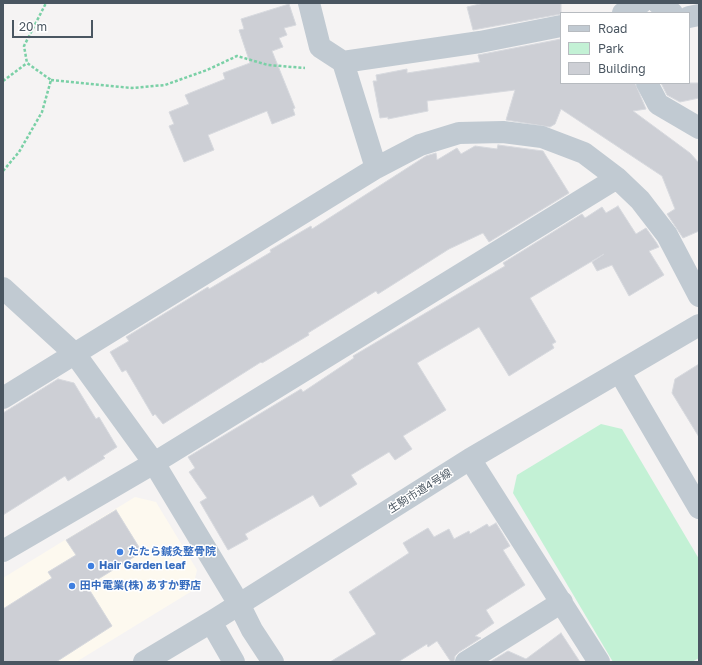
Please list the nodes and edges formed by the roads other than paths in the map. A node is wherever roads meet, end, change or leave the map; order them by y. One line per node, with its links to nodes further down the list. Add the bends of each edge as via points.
1 (309, 3): 7 (street, via 320,47)
2 (640, 3): 4 (street)
3 (658, 3): 5 (street)
4 (625, 12)
5 (671, 12)
6 (560, 26): 7 (street)
7 (344, 64): 10 (street)
8 (648, 84): 9 (street, via 658,104)
9 (699, 128)
10 (376, 168): 11 (street, via 420,145 459,133 503,132 542,137 584,153); 15 (street)
11 (617, 178): 13 (street, via 640,200 667,235); 19 (street)
12 (3, 288): 15 (street)
13 (699, 296)
14 (699, 325): 16 (street, 生駒市道4号線)
15 (75, 354): 17 (street); 19 (street)
16 (620, 373): 18 (street, 生駒市道4号線); 20 (street)
17 (3, 398)
18 (470, 459): 22 (street); 23 (street, 生駒市道4号線)
19 (154, 463): 21 (street); 23 (street)
20 (699, 508)
21 (3, 551)
22 (562, 602): 28 (street); 29 (street)
23 (238, 604): 24 (street, 生駒市道4号線); 27 (street)
24 (211, 622): 25 (street, 生駒市道4号線); 26 (street)
25 (144, 662)
26 (234, 662)
27 (273, 662)
28 (466, 662)
29 (598, 662)

